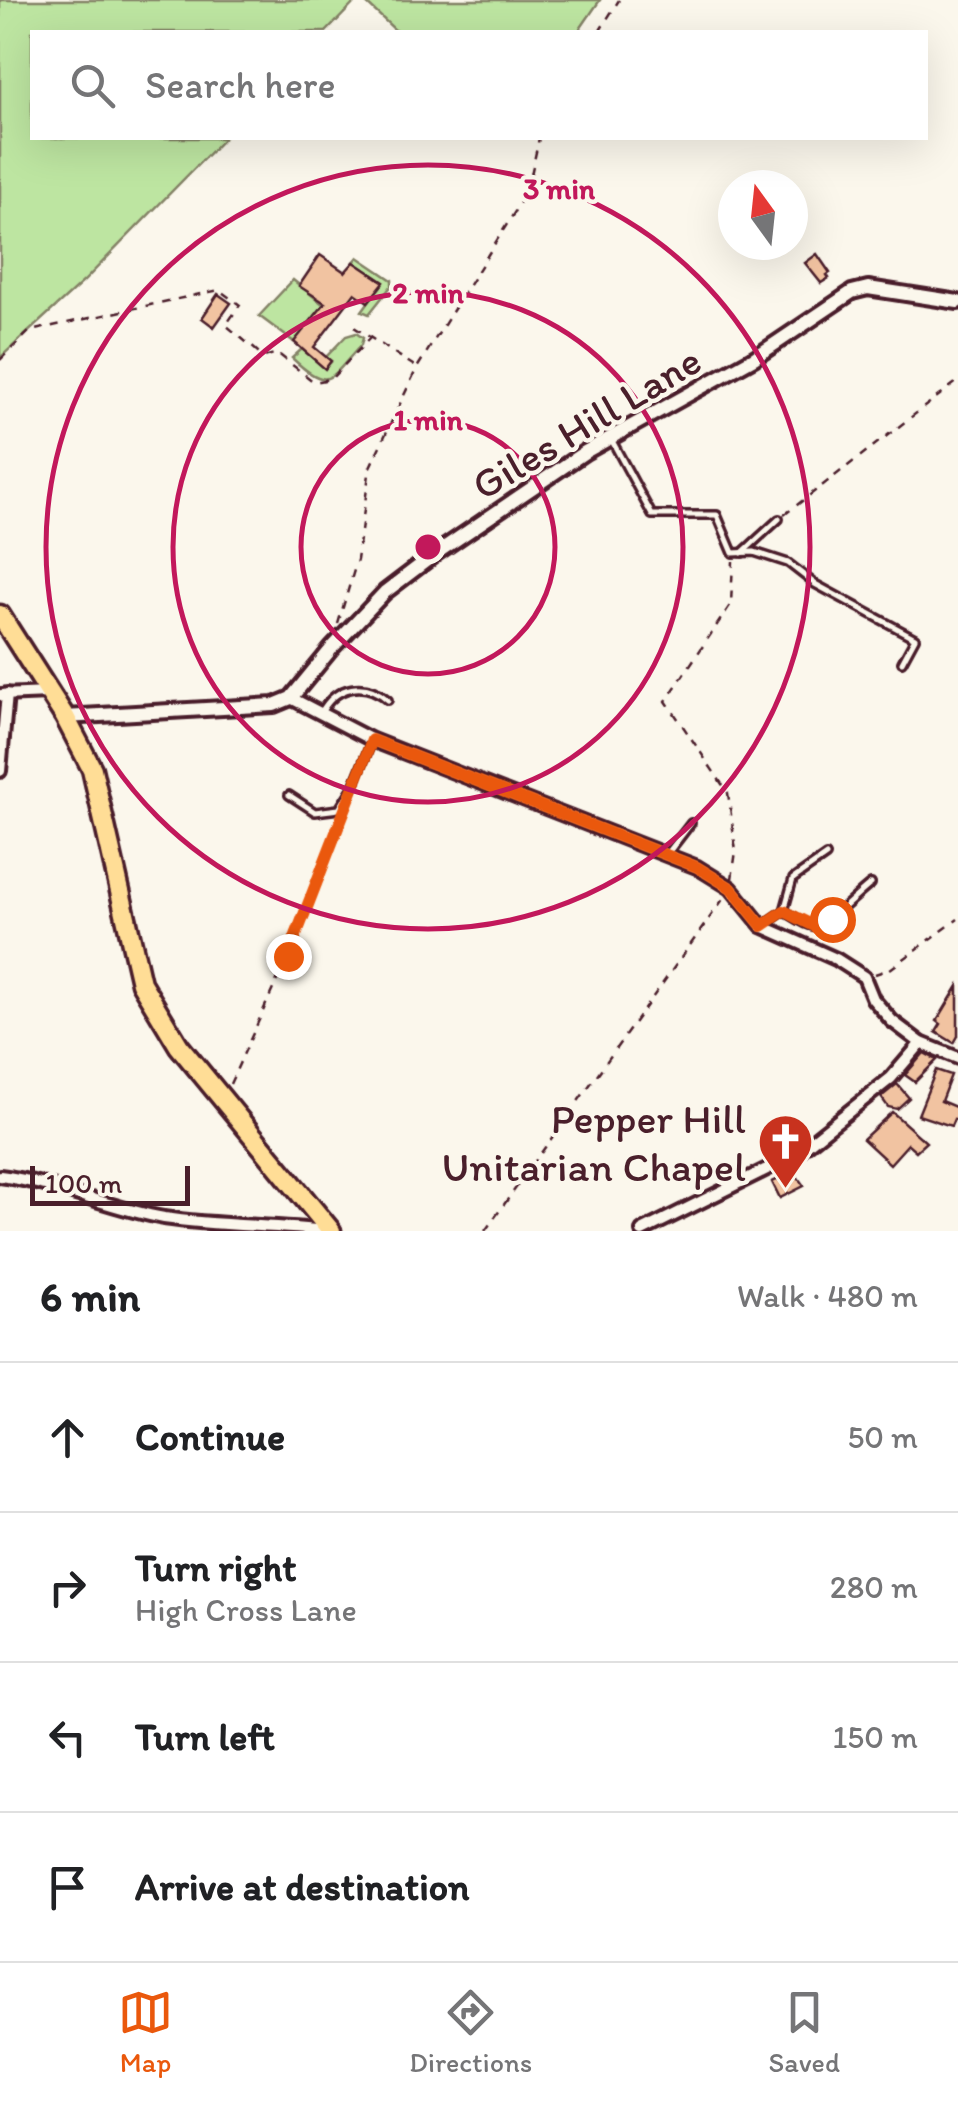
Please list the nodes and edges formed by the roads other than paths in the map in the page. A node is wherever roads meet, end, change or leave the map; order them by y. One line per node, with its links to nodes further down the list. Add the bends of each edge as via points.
1 (958, 302): 2 (street, Giles Hill Lane, via 868,288 852,292 754,358)
2 (610, 437): 4 (lane, via 652,516 717,516); 9 (street, Giles Hill Lane, via 398,581)
3 (779, 519): 4 (lane)
4 (736, 554): 6 (lane, via 754,552 788,563 916,638)
5 (0, 615): 7 (main road)
6 (902, 662)
7 (50, 692): 8 (street); 12 (main road)
8 (3, 695): 14 (street)
9 (291, 698): 11 (street); 12 (street)
10 (388, 700): 11 (lane, via 370,688 352,688 331,698)
11 (321, 713): 13 (street)
12 (65, 717): 25 (main road, via 92,770 141,983 180,1046)
13 (372, 740): 15 (lane, via 338,810 315,812); 17 (street)
14 (0, 771)
15 (289, 795)
16 (691, 823): 17 (lane)
17 (666, 856): 21 (street, via 731,888)
18 (826, 856): 20 (lane, via 794,879)
19 (871, 884): 20 (lane, via 824,925)
20 (784, 911): 21 (lane)
21 (762, 926): 22 (street, via 864,977 873,999)
22 (920, 1043): 23 (street); 26 (street, via 890,1078 793,1156)
23 (958, 1058)
24 (0, 1176): 25 (street, via 166,1218)
25 (328, 1231)
26 (642, 1231)

